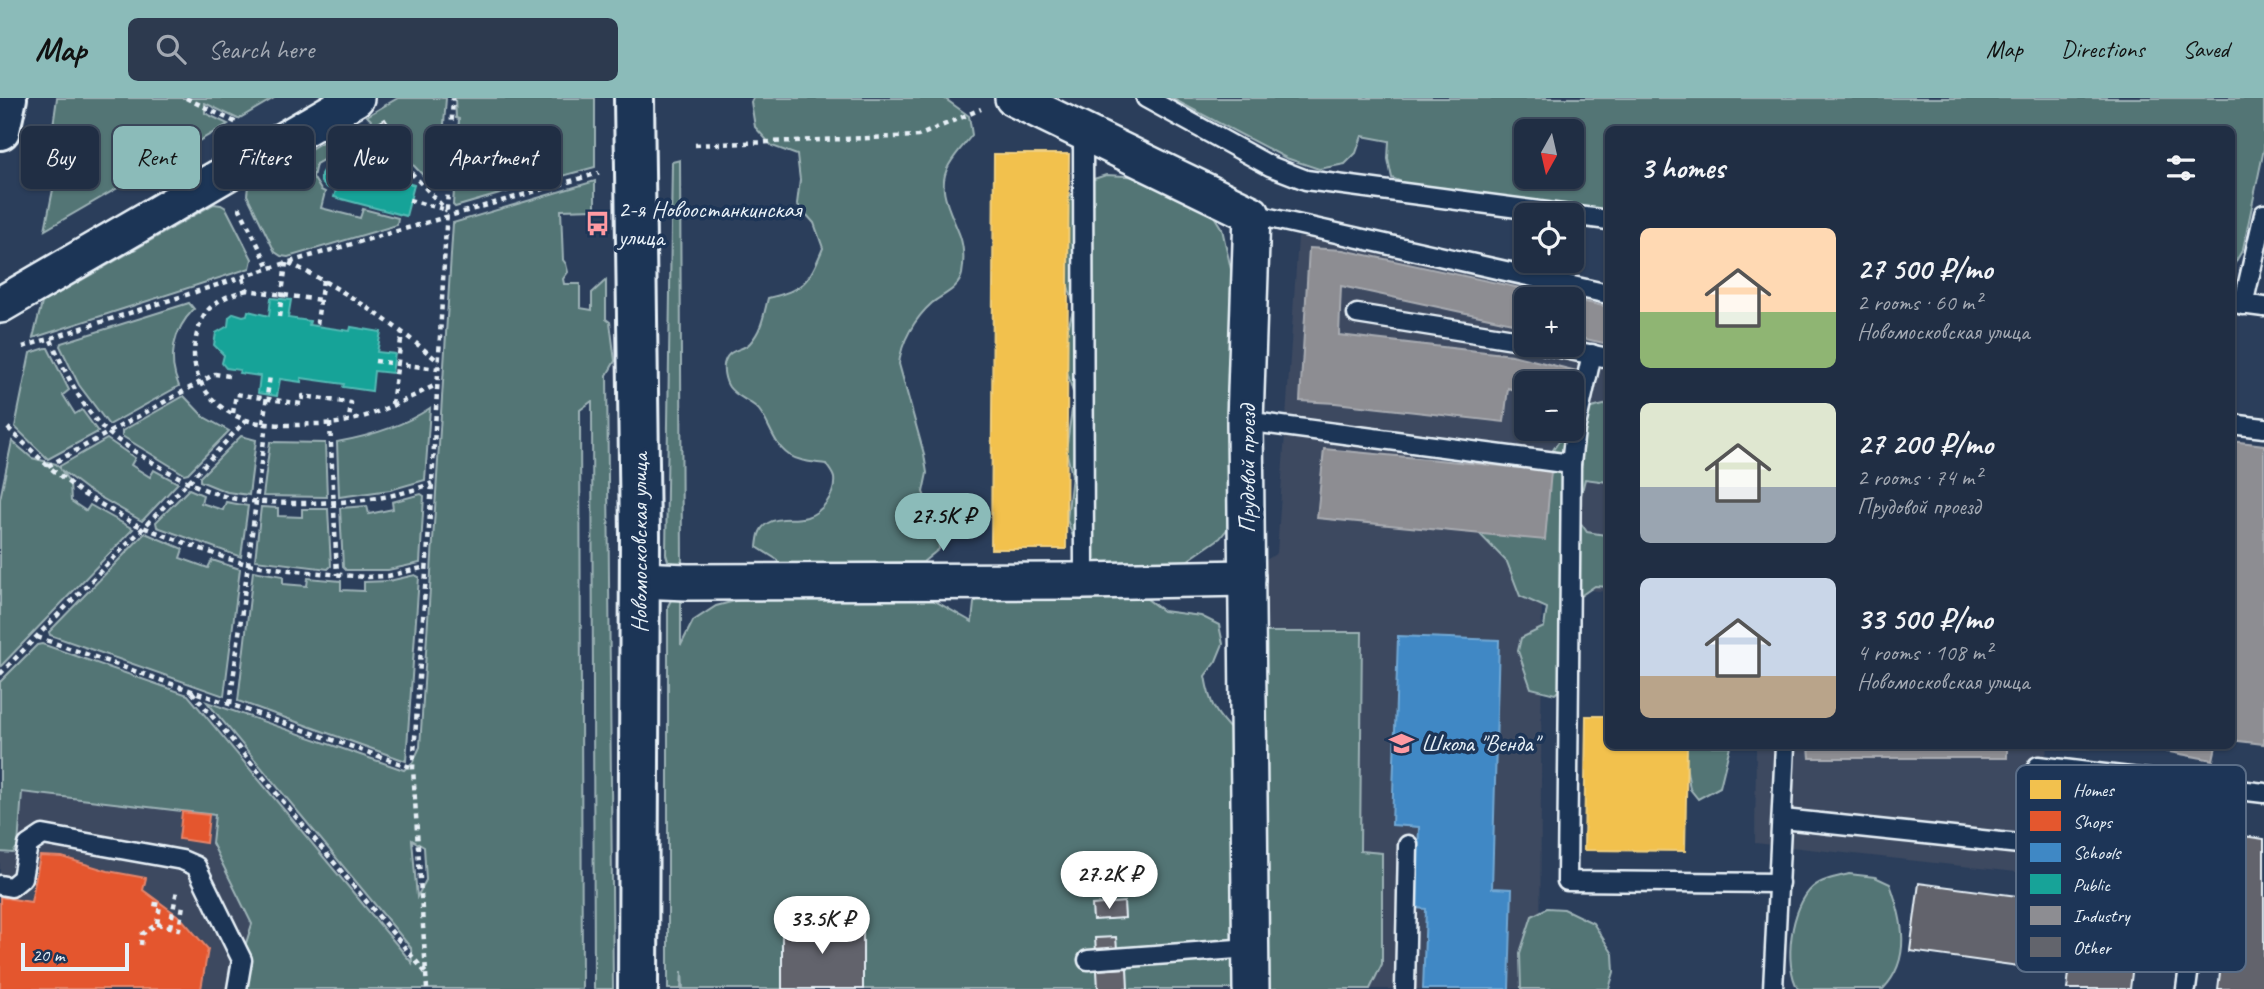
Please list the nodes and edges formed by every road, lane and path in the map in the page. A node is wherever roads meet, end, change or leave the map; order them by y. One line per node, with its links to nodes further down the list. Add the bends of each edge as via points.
1 (186, 98): 7 (path)
2 (453, 98): 13 (path)
3 (634, 98): 68 (main road, Новомосковская улица)
4 (1146, 98): 17 (lane, via 1270,166 1306,180)
5 (999, 103): 8 (street); 9 (path, via 918,136)
6 (361, 112): 13 (path); 27 (street)
7 (242, 125)
8 (1083, 132): 14 (street); 69 (lane)
9 (695, 145)
10 (600, 173): 16 (path)
11 (410, 200): 13 (path)
12 (235, 201): 19 (path)
13 (447, 211): 16 (path)
14 (1252, 214): 23 (lane); 50 (street, Прудовой проезд)
15 (2264, 214): 26 (lane)
16 (447, 218): 18 (path); 38 (path)
17 (1605, 220)
18 (287, 263): 19 (path); 21 (path); 24 (path)
19 (270, 269): 20 (path)
20 (243, 278): 22 (path); 34 (path)
21 (323, 280): 25 (path); 32 (path)
22 (247, 290): 24 (path); 43 (path, via 224,297 208,310 193,348)
23 (1605, 293)
24 (282, 295): 25 (path); 30 (path)
25 (320, 300): 31 (path, via 317,322)
26 (2237, 304): 28 (lane)
27 (0, 305)
28 (2264, 307)
29 (1357, 314): 33 (lane)
30 (279, 317)
31 (324, 323)
32 (402, 332): 38 (path); 39 (path)
33 (1514, 339)
34 (51, 340): 35 (path); 55 (path, via 74,387)
35 (23, 347)
36 (1600, 356): 57 (lane, via 1575,430)
37 (375, 361): 39 (path)
38 (439, 362): 40 (path)
39 (397, 364): 40 (path); 46 (path)
40 (438, 369): 44 (path)
41 (229, 376): 43 (path, via 215,374)
42 (270, 376): 45 (path)
43 (199, 383): 47 (path); 55 (path)
44 (436, 385): 46 (path); 60 (path)
45 (267, 399): 47 (path, via 236,394); 49 (path, via 302,404 303,396 351,403); 52 (path)
46 (392, 405): 49 (path)
47 (233, 414): 48 (path)
48 (246, 420): 52 (path); 59 (path)
49 (349, 420): 51 (path)
50 (1245, 421): 57 (lane); 67 (street, Прудовой проезд)
51 (330, 423): 52 (path); 62 (path)
52 (265, 424): 61 (path)
53 (2235, 425): 56 (lane)
54 (8, 428): 58 (path)
55 (108, 432): 58 (path); 59 (path)
56 (2259, 433)
57 (1572, 464): 81 (lane, via 1567,881)
58 (48, 466): 63 (path, via 83,494)
59 (188, 482): 61 (path, via 227,497); 63 (path)
60 (432, 483): 62 (path, via 391,496); 65 (path)
61 (255, 501): 62 (path); 64 (path)
62 (334, 503): 66 (path)
63 (142, 527): 64 (path); 70 (path)
64 (247, 564): 66 (path); 73 (path)
65 (426, 567): 66 (path, via 388,576); 75 (path)
66 (337, 575)
67 (1247, 578): 69 (street); 89 (street, Прудовой проезд)
68 (639, 580): 69 (street); 94 (main road, Новомосковская улица)
69 (1084, 581)
70 (37, 637): 71 (path); 72 (path)
71 (0, 674)
72 (191, 691): 73 (path); 91 (path)
73 (230, 704): 75 (path)
74 (1785, 749): 78 (lane)
75 (413, 768): 91 (path)
76 (2246, 790): 77 (lane)
77 (2264, 793)
78 (1783, 819): 79 (lane); 81 (lane)
79 (2016, 844)
80 (1408, 845): 96 (lane)
81 (1779, 883): 97 (lane)
82 (0, 885): 92 (lane, via 11,887 22,878 28,845 43,835 182,860 195,866 242,960)
83 (177, 885): 87 (path)
84 (149, 904): 86 (path, via 160,905)
85 (182, 911): 87 (path, via 179,929)
86 (157, 924): 87 (path); 88 (path, via 142,934)
87 (170, 927)
88 (141, 945)
89 (1250, 948): 90 (lane); 95 (street, Прудовой проезд)
90 (1088, 960)
91 (427, 975): 93 (path)
92 (237, 989)
93 (427, 989)
94 (638, 989)
95 (1251, 989)
96 (1405, 989)
97 (1773, 989)

